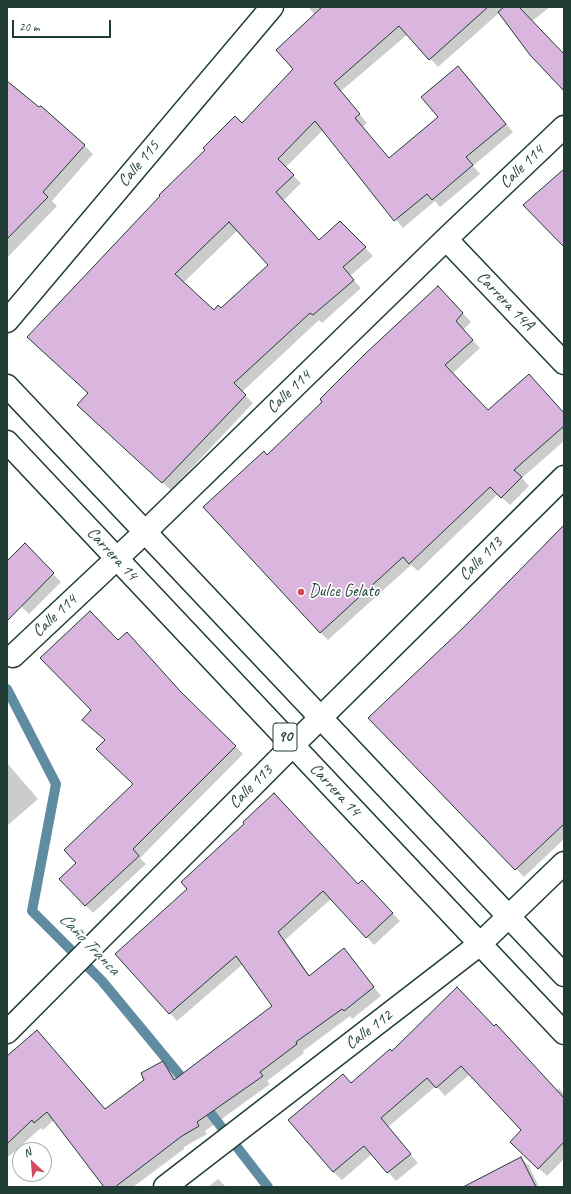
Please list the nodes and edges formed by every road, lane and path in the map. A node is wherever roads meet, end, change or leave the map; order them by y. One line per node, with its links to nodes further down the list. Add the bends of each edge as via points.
1 (272, 7): 4 (street, Calle 115)
2 (564, 127): 3 (street, Calle 114)
3 (446, 239): 5 (street, Carrera 14A); 9 (street, Calle 114)
4 (7, 321)
5 (564, 363)
6 (7, 386): 9 (street, 90)
7 (7, 442): 10 (street, Carrera 14 / 90)
8 (564, 477): 12 (street, Calle 113)
9 (145, 532): 10 (street, Calle 114); 12 (street, 90)
10 (117, 559): 11 (street, Calle 114); 13 (street, Carrera 14 / 90)
11 (13, 656)
12 (321, 718): 13 (street, Calle 113); 15 (street, 90)
13 (293, 745): 16 (street, Carrera 14 / 90); 18 (street, Calle 113)
14 (564, 863): 15 (street, Calle 112)
15 (508, 917): 16 (street, Calle 112); 17 (street, 90)
16 (480, 944): 19 (street, Carrera 14 / 90); 20 (street, Calle 112)
17 (564, 976)
18 (7, 1032)
19 (564, 1032)
20 (165, 1187)

